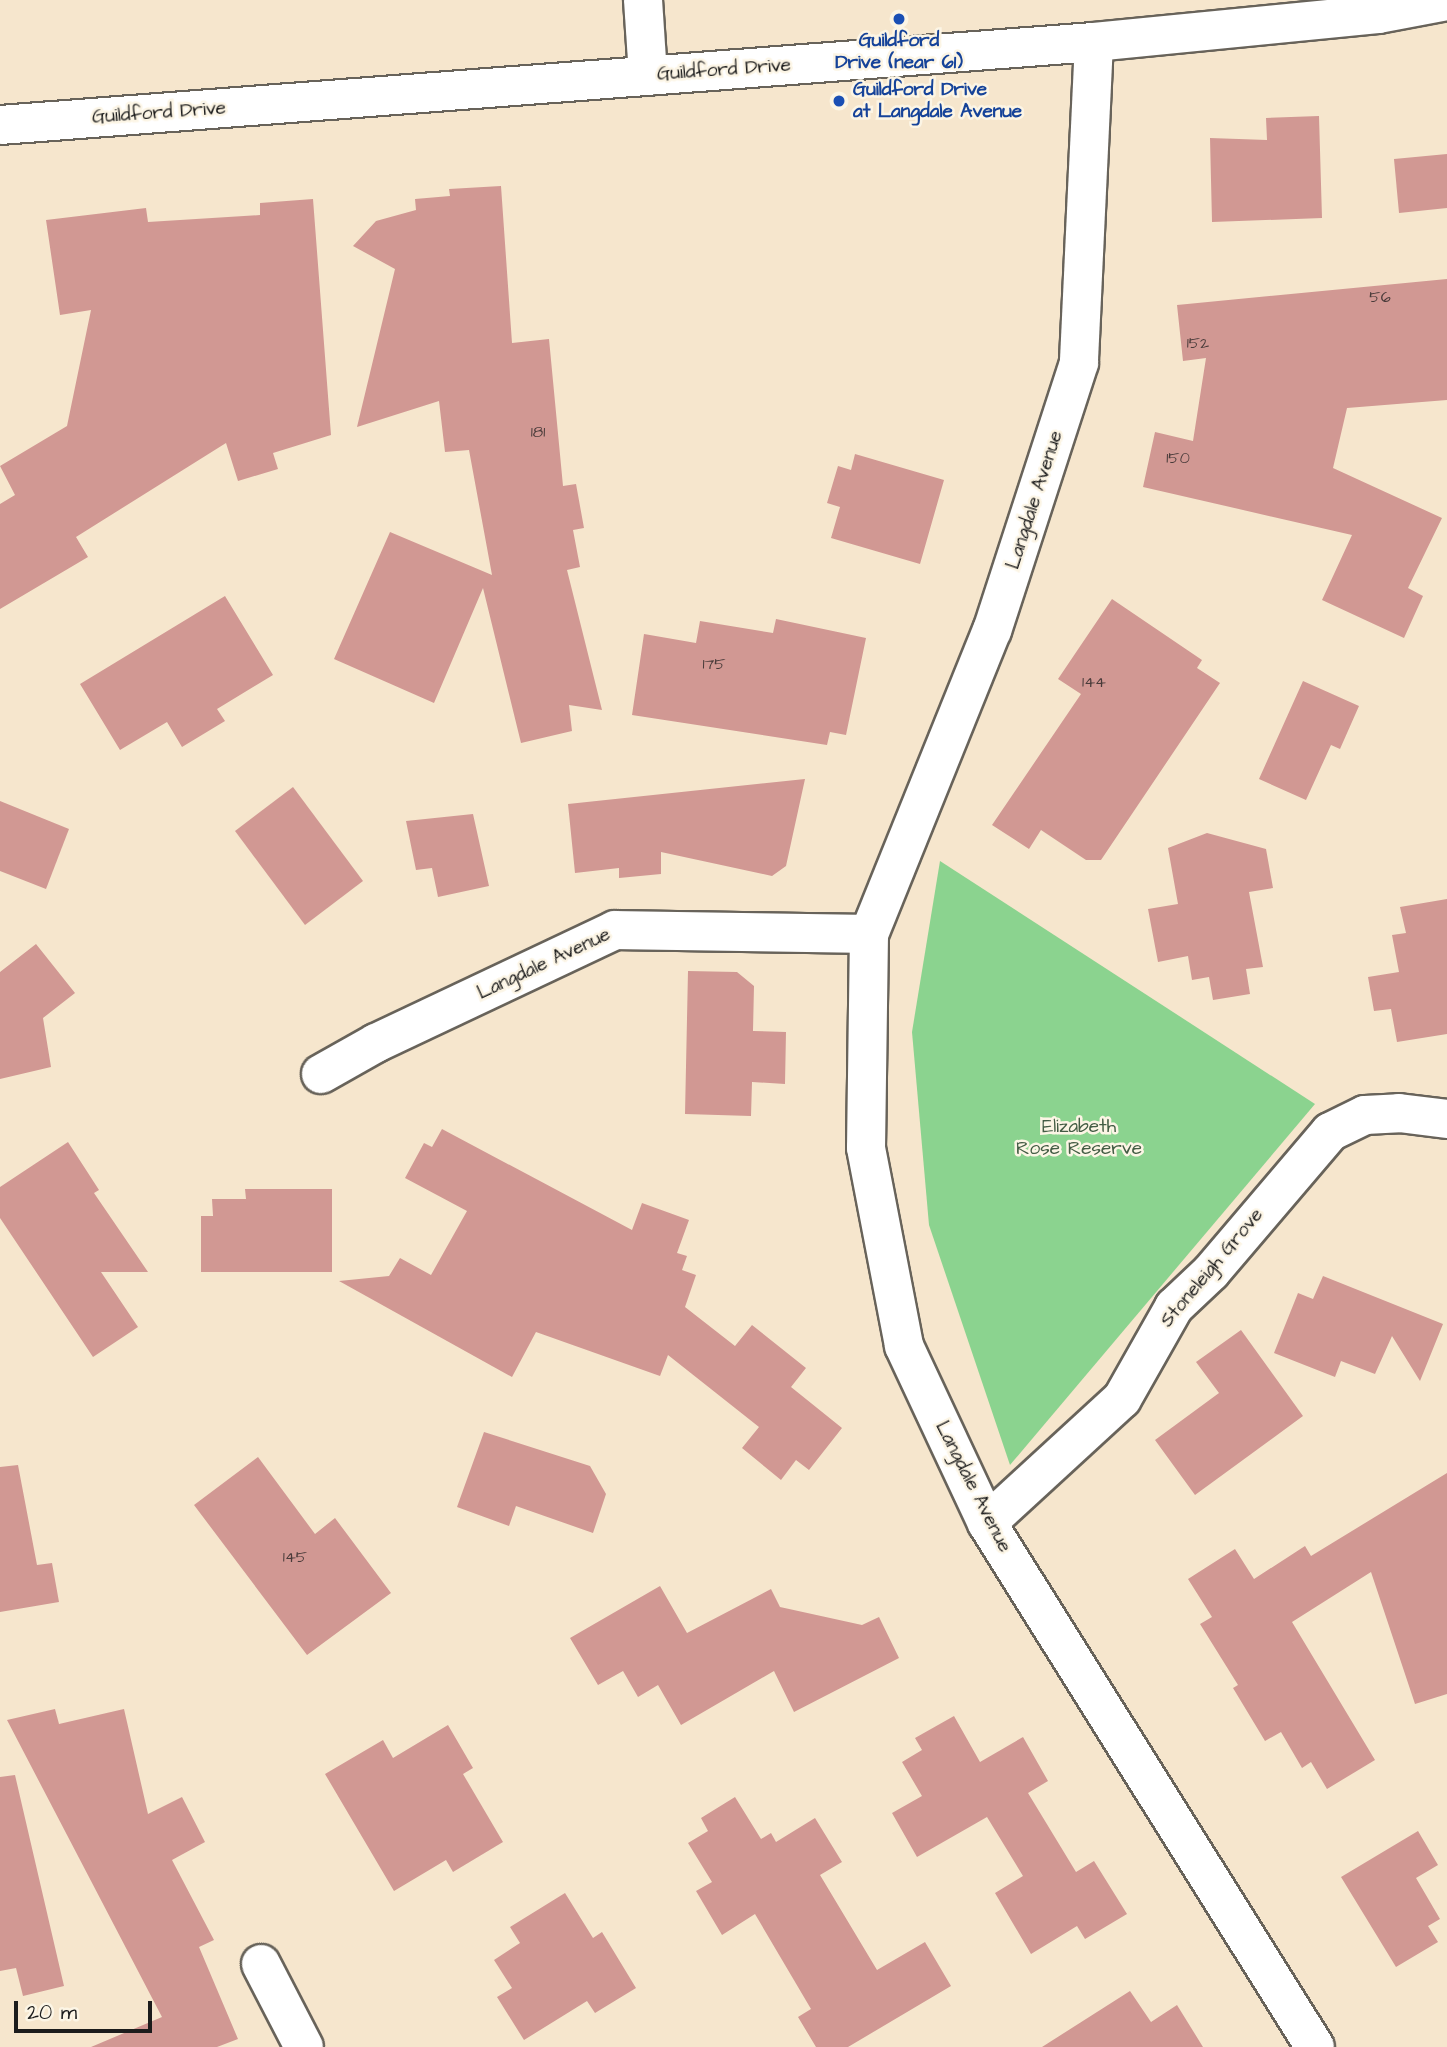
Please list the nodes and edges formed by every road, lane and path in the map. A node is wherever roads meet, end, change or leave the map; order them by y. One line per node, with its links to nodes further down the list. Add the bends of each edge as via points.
1 (643, 0): 4 (street)
2 (1447, 1): 3 (street, Guildford Drive, via 1378,14)
3 (1094, 42): 4 (street, Guildford Drive); 6 (street, Langdale Avenue, via 1079,363 992,630)
4 (648, 76): 5 (street, Guildford Drive)
5 (0, 125)
6 (869, 934): 7 (street, Langdale Avenue, via 615,930 376,1043); 9 (street, Langdale Avenue, via 866,1148 904,1346)
7 (321, 1074)
8 (1447, 1119): 9 (street, Stoneleigh Grove, via 1399,1113 1364,1115 1330,1132 1211,1272 1174,1307 1122,1399)
9 (987, 1523): 12 (street, Langdale Avenue)
10 (261, 1964): 11 (street)
11 (304, 2047)
12 (1315, 2047)

